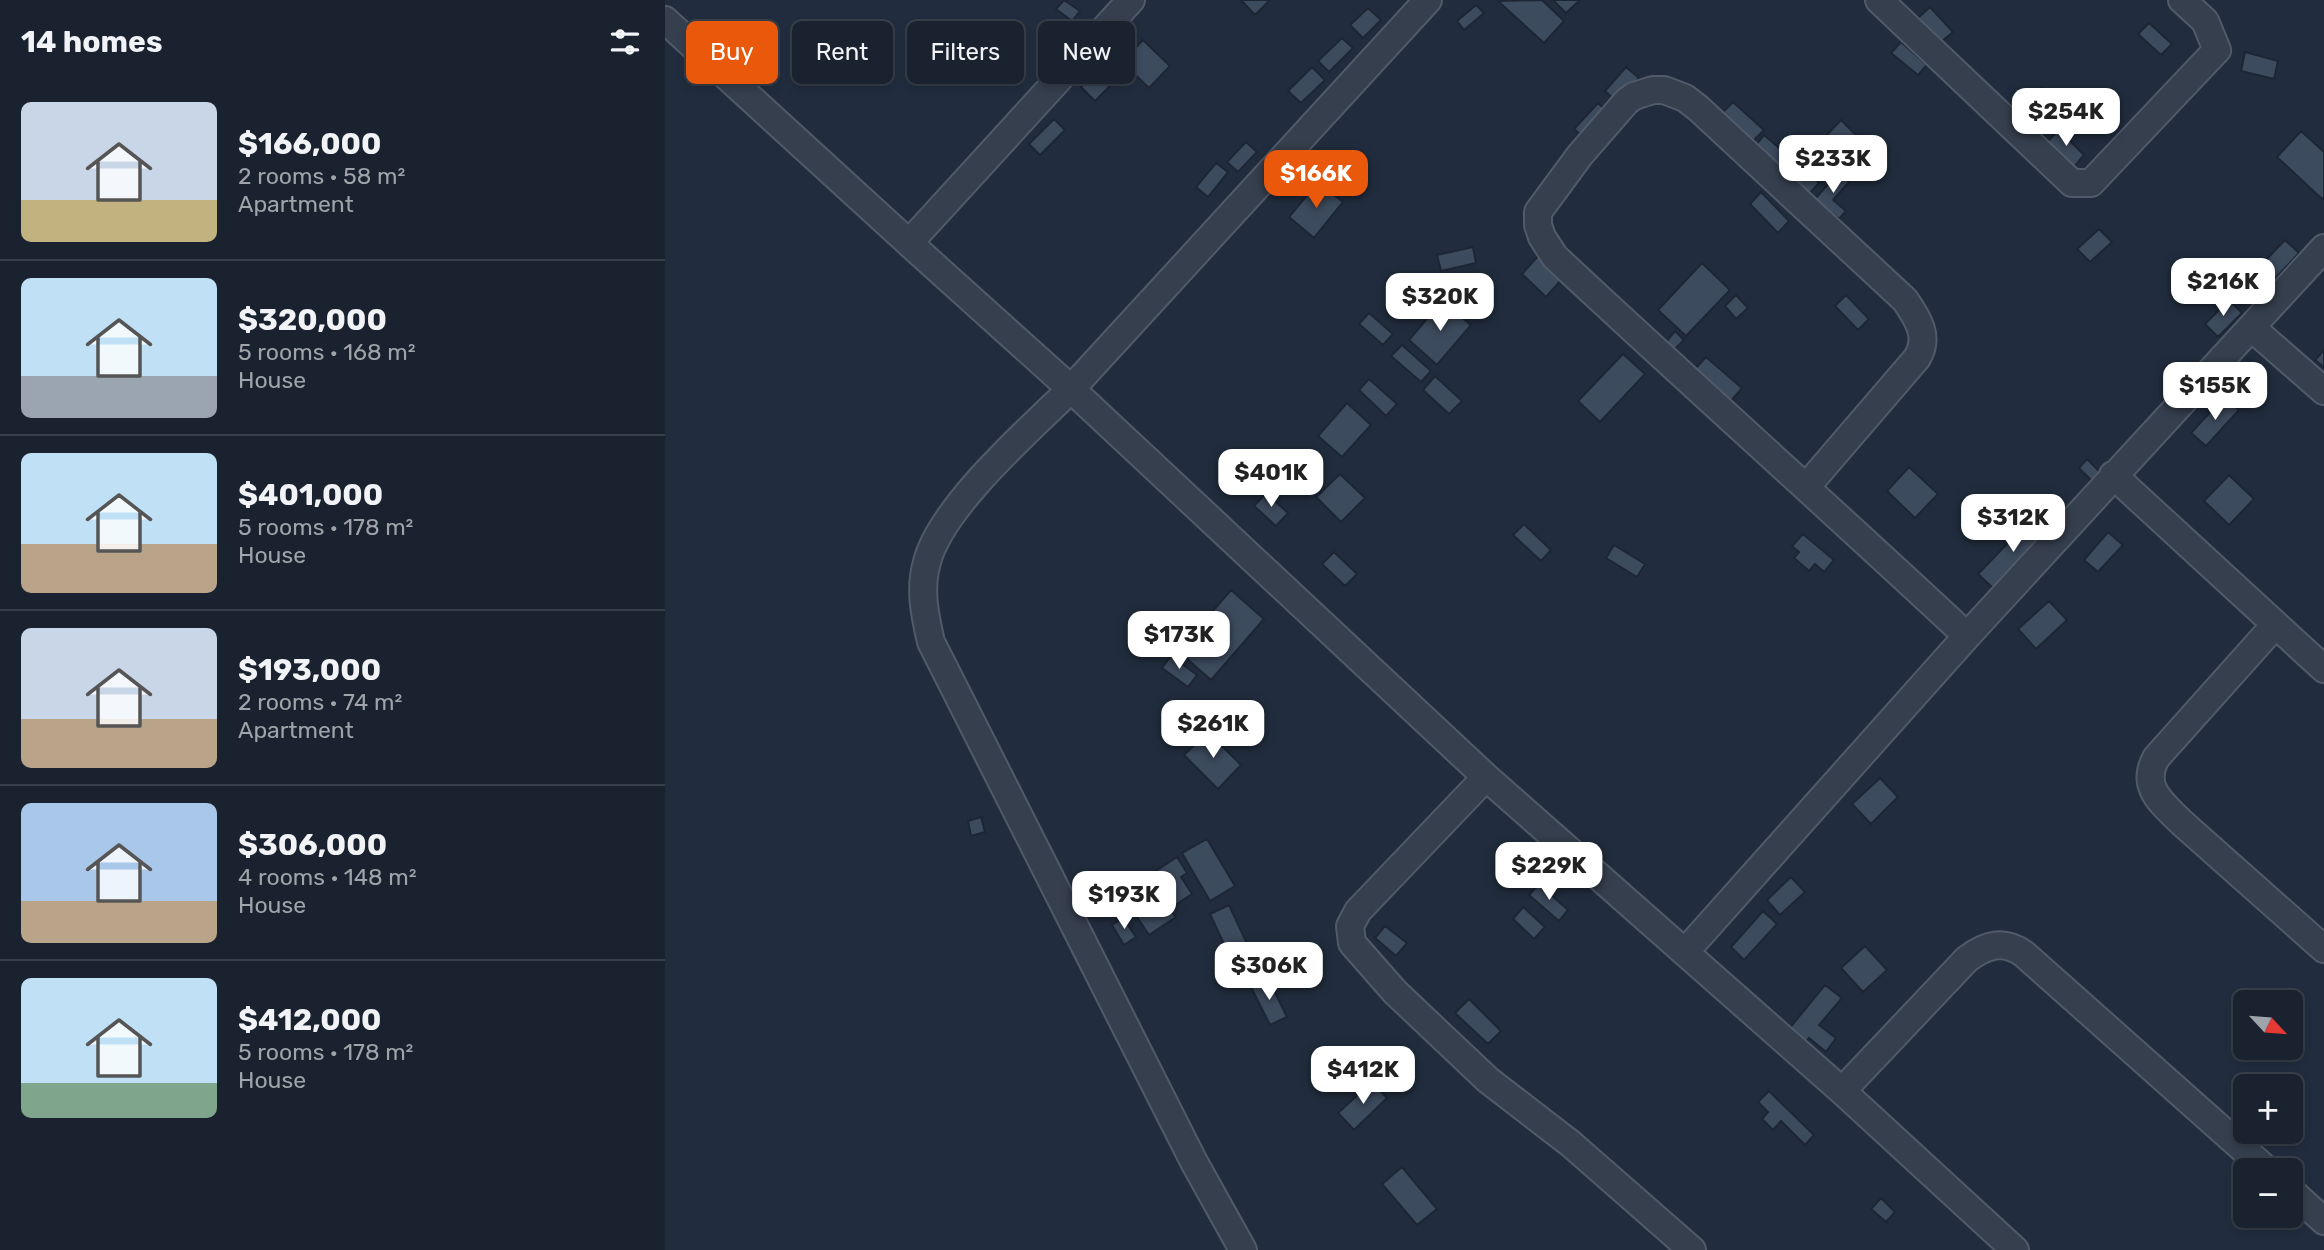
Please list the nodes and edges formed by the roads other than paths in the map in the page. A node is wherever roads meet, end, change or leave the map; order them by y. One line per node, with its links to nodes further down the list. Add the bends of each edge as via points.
1 (1131, 0): 6 (street)
2 (1428, 0): 9 (street)
3 (1879, 0): 4 (street, via 2072,183 2091,183 2217,50 2205,21)
4 (2182, 0)
5 (665, 20): 6 (street)
6 (909, 243): 9 (street)
7 (2324, 248): 8 (street)
8 (2252, 328): 10 (street); 11 (street)
9 (1071, 389): 16 (street); 23 (street, via 978,484 944,526 927,560 926,620 931,642)
10 (2324, 391)
11 (2113, 475): 13 (street); 14 (street)
12 (1807, 486): 12 (street, via 1555,257 1542,237 1538,212 1580,155 1633,96 1664,90 1698,108 1905,300 1922,329 1924,342 1917,358); 14 (street)
13 (2275, 625): 15 (street); 17 (street, via 2156,758 2151,786 2181,821)
14 (1966, 636): 18 (street)
15 (2324, 669)
16 (1486, 777): 18 (street); 24 (street, via 1358,911 1350,926 1352,943 1395,992 1488,1080 1571,1144)
17 (2324, 949)
18 (1685, 953): 19 (street)
19 (1842, 1091): 20 (street, via 1967,960 1990,946 2006,945 2024,954); 25 (street)
20 (2253, 1158)
21 (2303, 1202): 22 (street)
22 (2324, 1221)
23 (1243, 1250)
24 (1692, 1250)
25 (2015, 1250)

